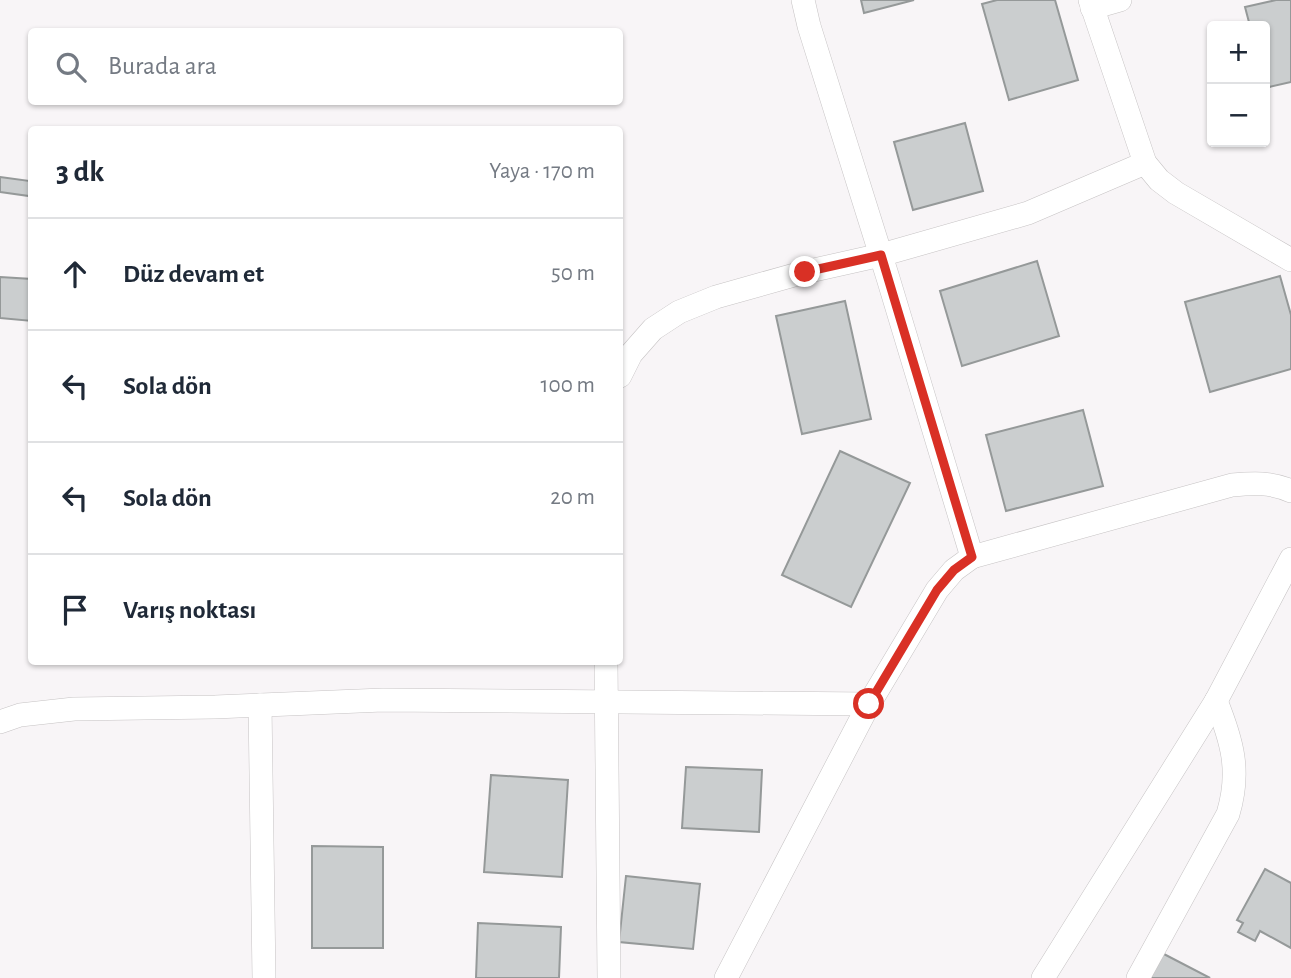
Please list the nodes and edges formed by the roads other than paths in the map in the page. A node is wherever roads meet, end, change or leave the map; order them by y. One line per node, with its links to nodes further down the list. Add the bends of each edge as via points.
1 (803, 0): 5 (street)
2 (1120, 0): 3 (street)
3 (1091, 4): 4 (street)
4 (1145, 163): 5 (street, via 1028,213); 6 (street, via 1175,193)
5 (881, 255): 7 (street, via 716,297 679,312 653,329); 9 (street)
6 (1291, 260)
7 (623, 370)
8 (1291, 491): 9 (street, via 1257,482 1232,485)
9 (972, 557): 14 (street, via 937,590)
10 (1291, 559): 12 (street)
11 (606, 665): 13 (street)
12 (1216, 701): 20 (street); 21 (street, via 1234,757 1232,800)
13 (606, 702): 14 (street); 15 (street, via 383,700); 18 (street)
14 (869, 704): 19 (street)
15 (260, 705): 16 (street, via 74,709); 17 (street)
16 (0, 722)
17 (264, 978)
18 (609, 978)
19 (726, 978)
20 (1043, 978)
21 (1138, 978)

